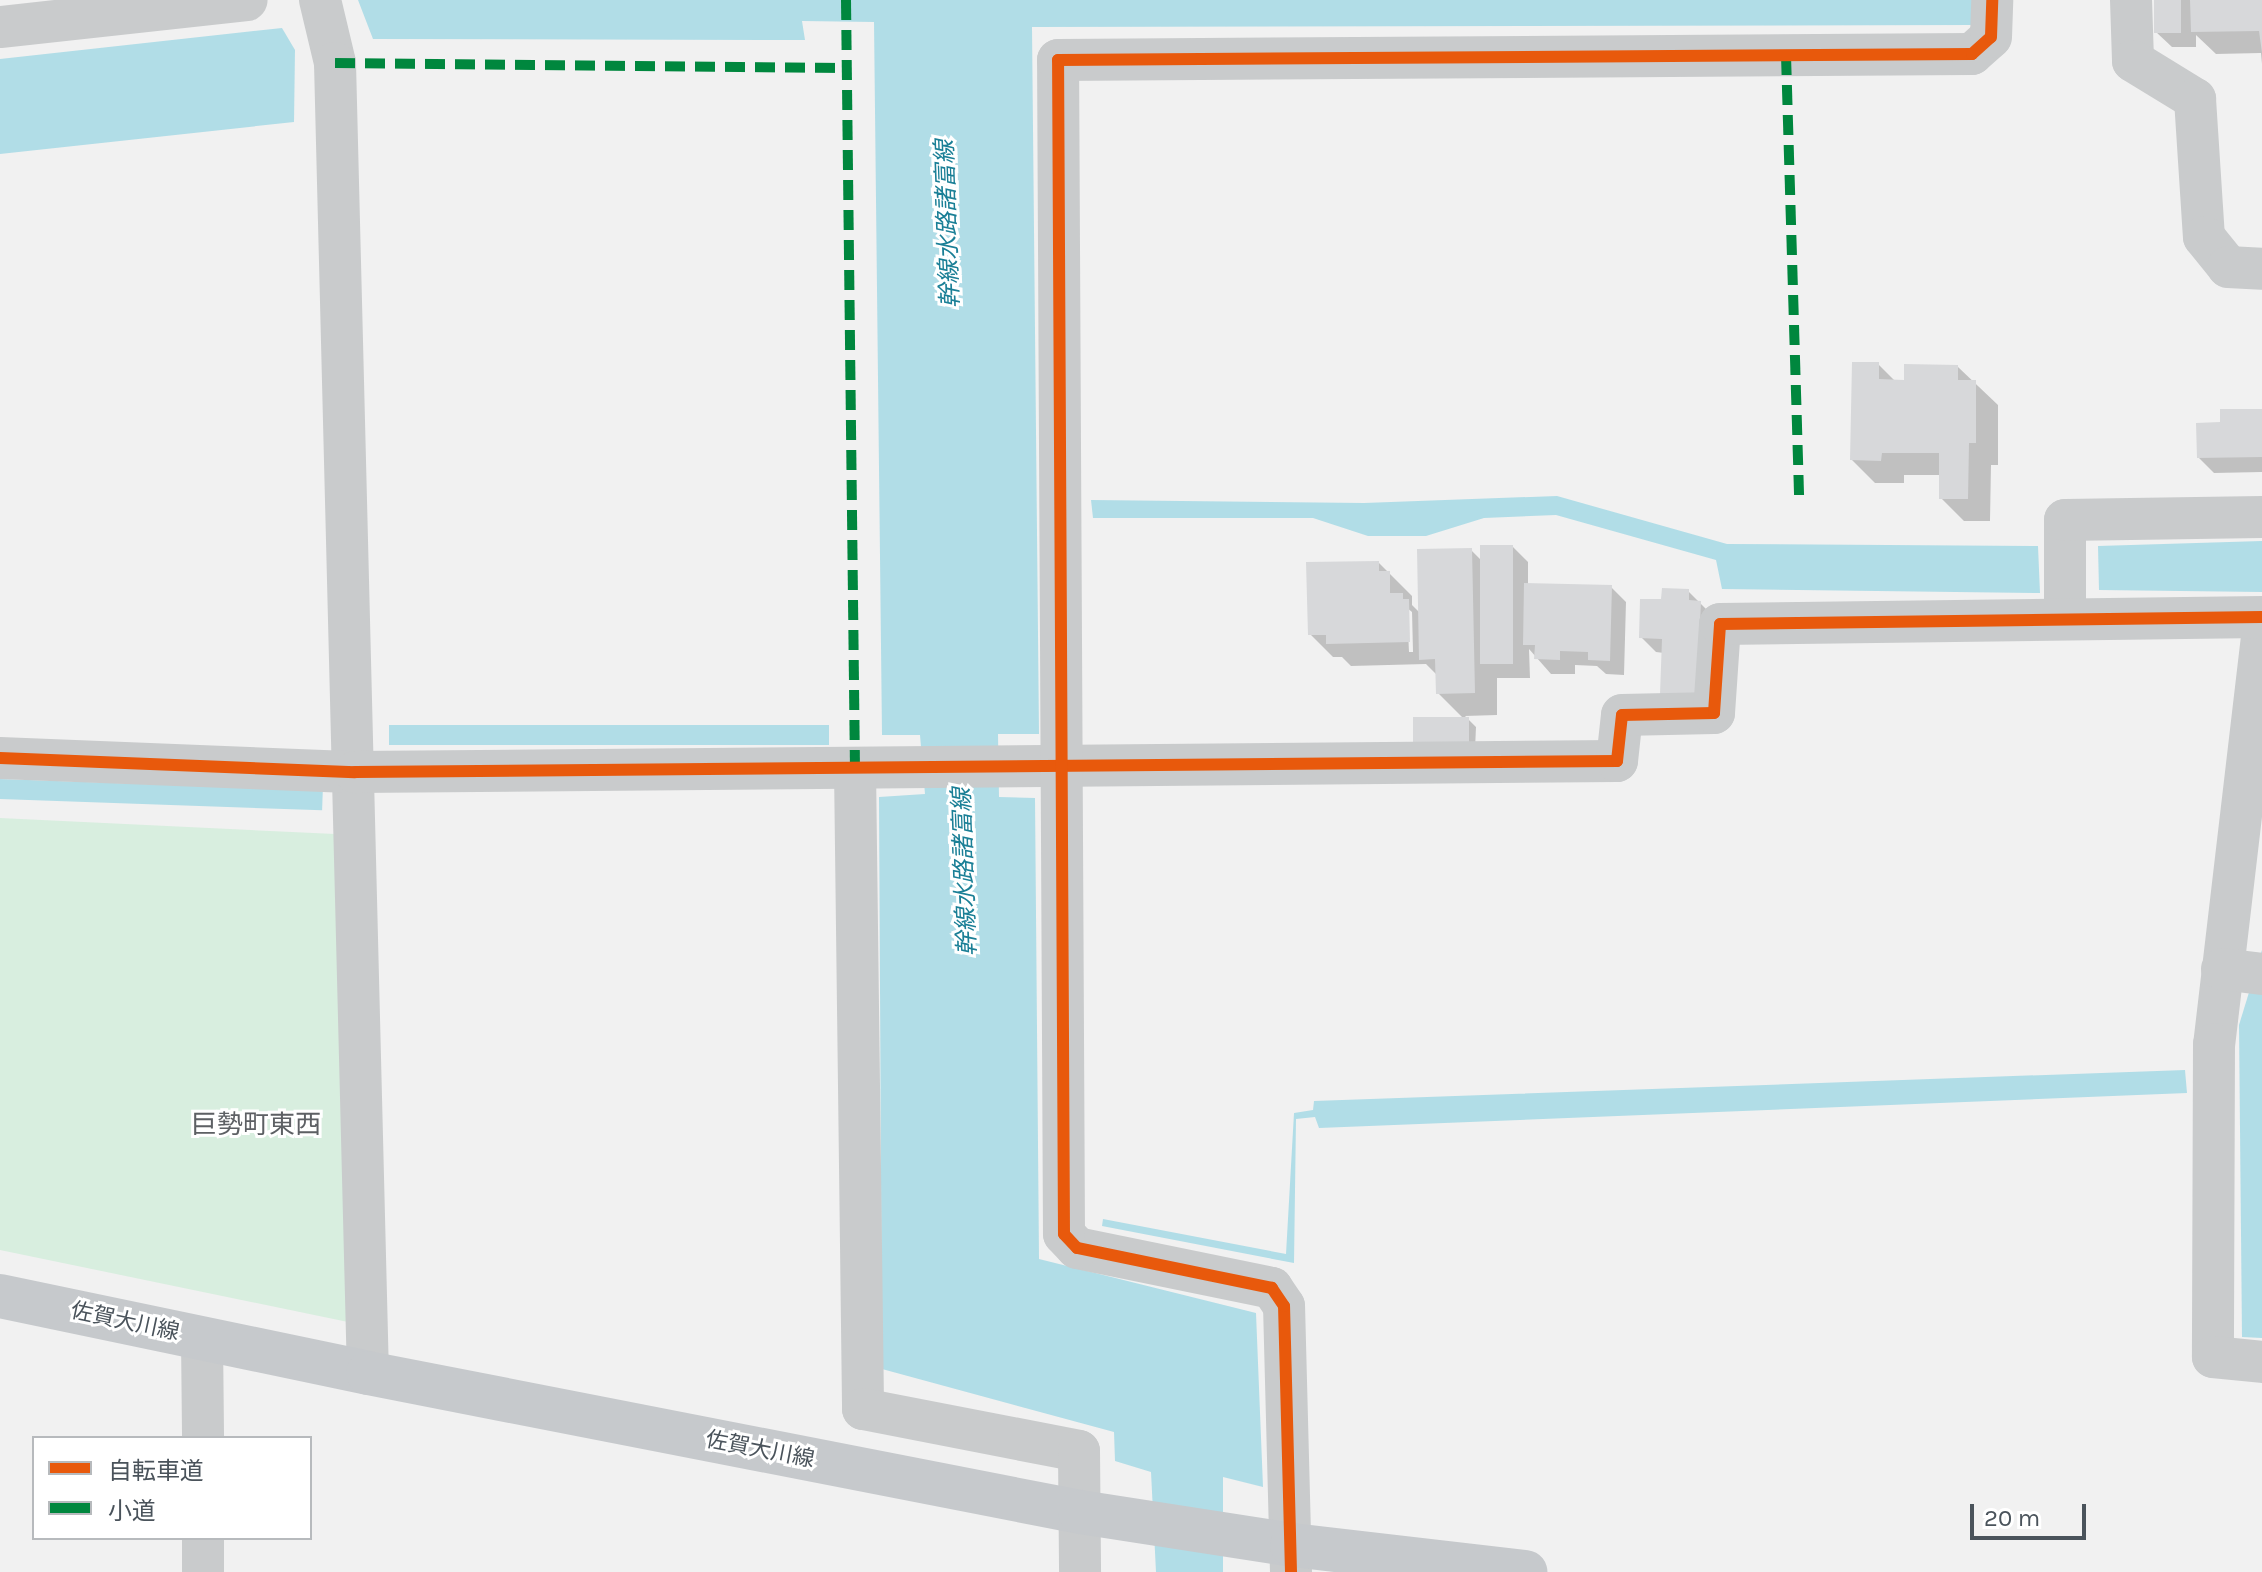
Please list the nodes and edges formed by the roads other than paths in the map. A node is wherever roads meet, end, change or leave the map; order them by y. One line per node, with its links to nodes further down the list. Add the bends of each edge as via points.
1 (247, 0): 5 (street)
2 (320, 0): 14 (street, via 335,63)
3 (1992, 0): 12 (street, via 1991,37 1972,54 1058,60)
4 (2131, 0): 6 (street, via 2133,61 2195,99 2204,237 2228,267)
5 (0, 27)
6 (2262, 269)
7 (2262, 517): 9 (street, via 2065,520)
8 (2262, 617): 9 (street)
9 (2065, 618): 12 (street, via 1720,624 1714,713 1622,715 1617,761)
10 (2262, 637): 15 (street)
11 (0, 758): 14 (street)
12 (1062, 765): 13 (street); 23 (street, via 1064,1234 1077,1248 1272,1288 1284,1306)
13 (855, 768): 14 (street); 21 (street, via 863,1409 1079,1451)
14 (355, 772): 19 (street)
15 (2242, 971): 18 (street, via 2214,1044 2213,1357)
16 (0, 1296): 17 (main road, 佐賀大川線)
17 (202, 1338): 19 (main road, 佐賀大川線); 20 (street)
18 (2262, 1362)
19 (368, 1373): 21 (main road, 佐賀大川線)
20 (203, 1436)
21 (1080, 1512): 23 (main road, 佐賀大川線, via 1235,1536); 25 (street)
22 (203, 1540): 24 (street)
23 (1292, 1558): 26 (main road, 佐賀大川線)
24 (203, 1572)
25 (1080, 1572)
26 (1525, 1572)

